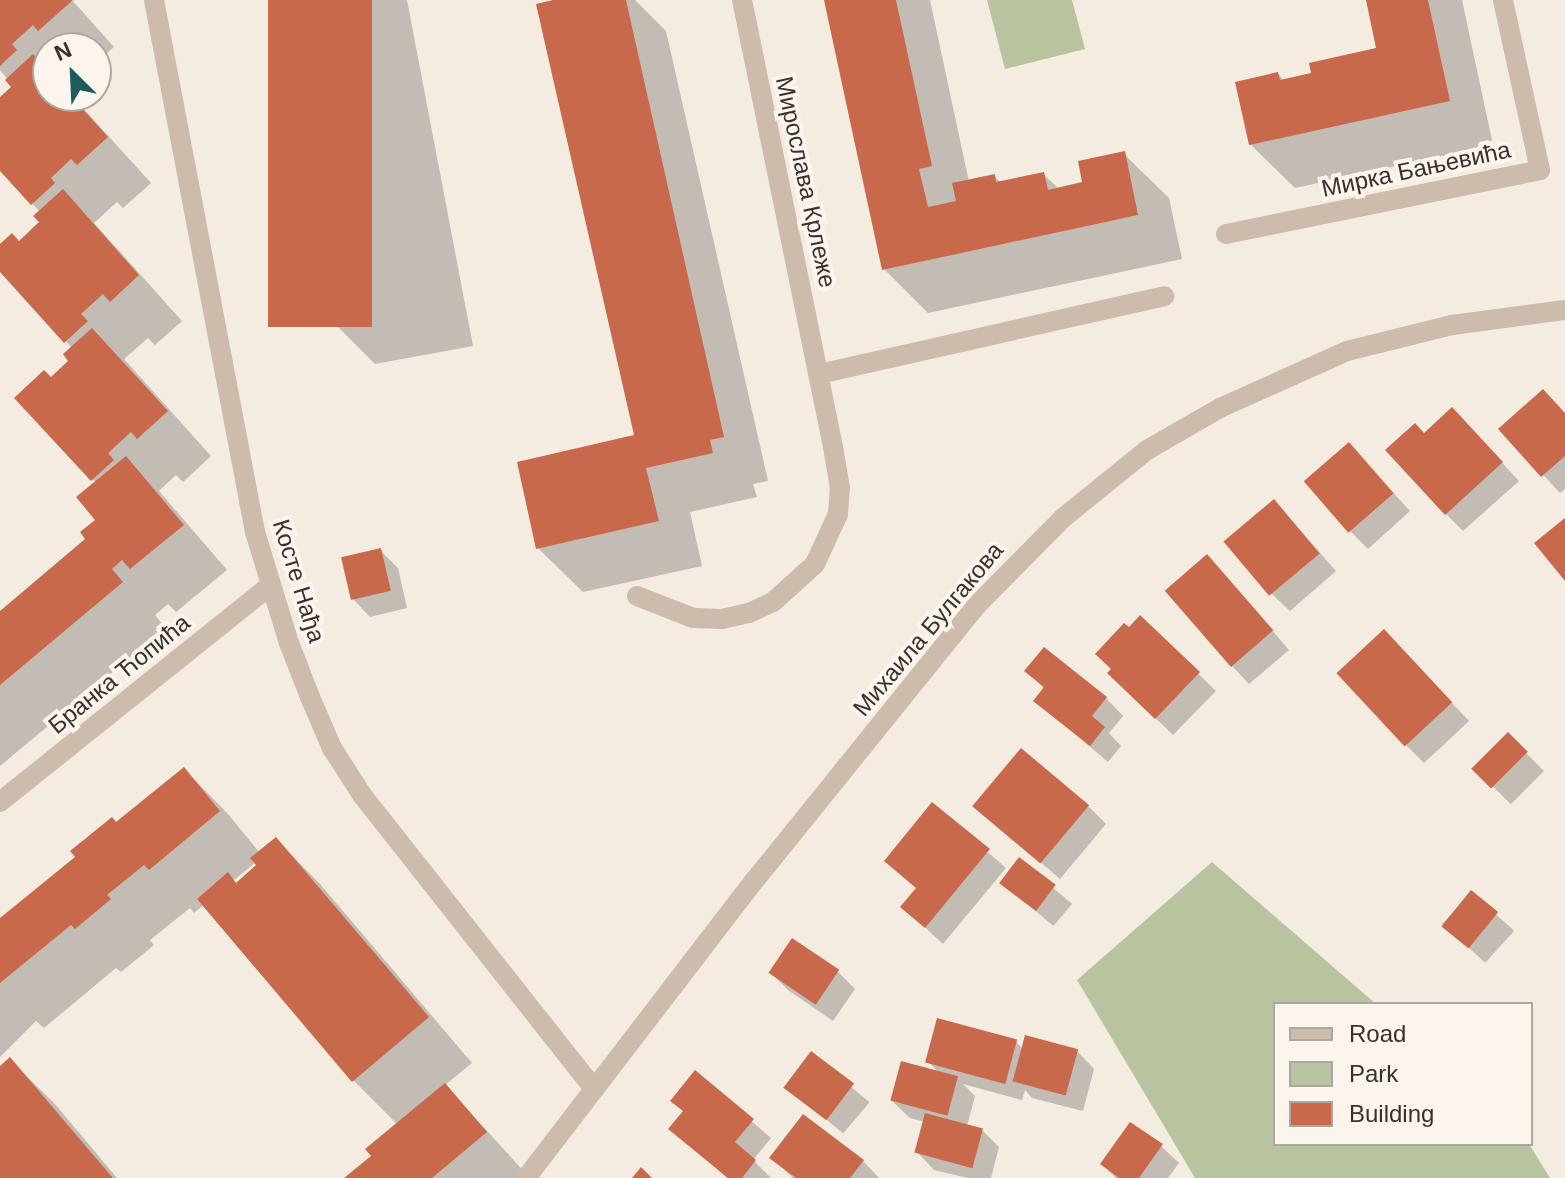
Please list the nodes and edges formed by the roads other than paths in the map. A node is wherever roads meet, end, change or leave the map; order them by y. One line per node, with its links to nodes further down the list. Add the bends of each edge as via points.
1 (154, 0): 8 (street, Косте Нађа, via 255,532)
2 (742, 0): 7 (street, Мирослава Крлеже)
3 (1503, 0): 4 (street, Мирка Бањевића, via 1540,170)
4 (1226, 234)
5 (1164, 296): 7 (street)
6 (1565, 310): 11 (street, Михаила Булгакова, via 1452,325 1347,351 1220,408 1123,469 1063,518 977,605)
7 (819, 374): 9 (street, Мирослава Крлеже, via 840,488 838,514 815,564 773,602 722,619 693,618)
8 (270, 586): 10 (street, Бранка Ћопића); 11 (street, Косте Нађа, via 332,748 362,795)
9 (637, 596)
10 (0, 802)
11 (594, 1089): 12 (street, Михаила Булгакова)
12 (526, 1178)

